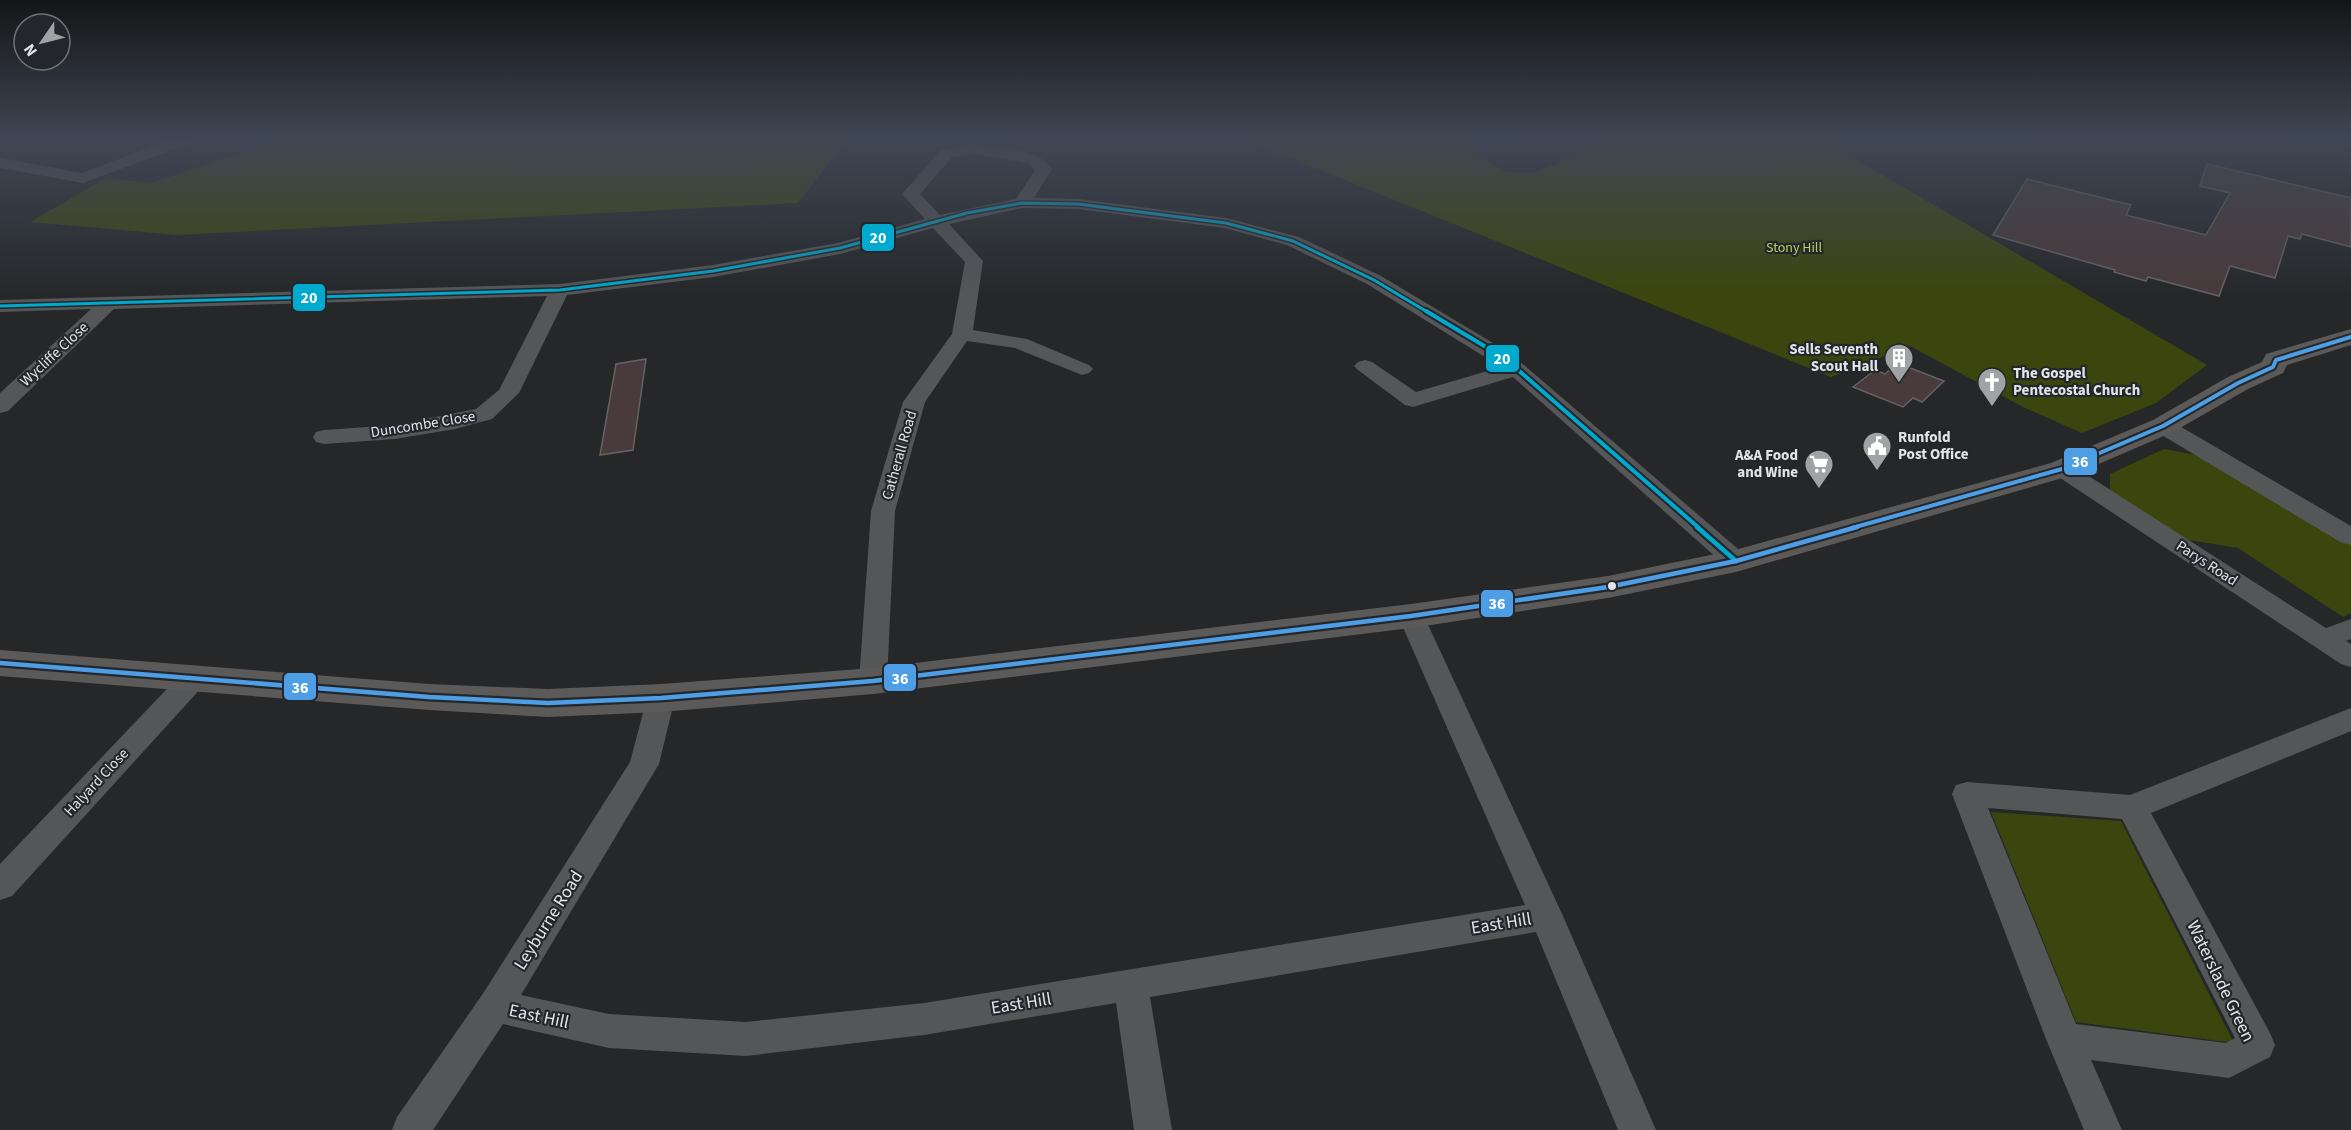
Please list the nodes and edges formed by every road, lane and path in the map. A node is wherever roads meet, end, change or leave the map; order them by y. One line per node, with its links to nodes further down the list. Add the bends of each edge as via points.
1 (913, 192): 4 (street)
2 (1030, 192): 3 (street)
3 (1022, 203): 4 (street); 12 (street, via 1078,204 1226,223 1293,241 1374,280)
4 (937, 223): 5 (street, via 840,248 713,271); 8 (street, Catherall Road, via 974,261)
5 (560, 290): 6 (street); 15 (street, Duncombe Close, via 508,393 484,414 395,432)
6 (110, 303): 7 (street); 13 (street, Wycliffe Close)
7 (0, 306)
8 (962, 334): 11 (street, via 1020,343); 25 (street, Catherall Road, via 914,402 883,511)
9 (2351, 337): 14 (street, via 2276,360 2273,367)
10 (1365, 366): 12 (street, via 1413,400)
11 (1082, 369)
12 (1517, 369): 18 (street)
13 (0, 406)
14 (2163, 426): 16 (street); 17 (street)
15 (324, 437)
16 (2062, 469): 18 (street); 21 (street, Parys Road)
17 (2351, 537)
18 (1736, 561): 19 (street, via 1608,587)
19 (1411, 616): 25 (street); 30 (street)
20 (2351, 628): 21 (street)
21 (2324, 639): 22 (street, Parys Road)
22 (2351, 657)
23 (0, 663): 24 (street)
24 (193, 679): 26 (street, via 548,703); 29 (street, Halyard Close)
25 (873, 681): 26 (street)
26 (661, 698): 32 (street, Leyburne Road, via 644,764)
27 (2351, 719): 28 (street)
28 (2132, 807): 33 (street, via 1967,794); 33 (street, Waterslade Green, via 2257,1045 2229,1061)
29 (0, 885)
30 (1546, 916): 31 (street, East Hill); 36 (street)
31 (1131, 985): 32 (street, East Hill, via 924,1019 746,1039 609,1031); 35 (street)
32 (495, 1006): 34 (street, Leyburne Road)
33 (2064, 1039): 37 (street)
34 (411, 1130)
35 (1153, 1130)
36 (1637, 1130)
37 (2103, 1130)

